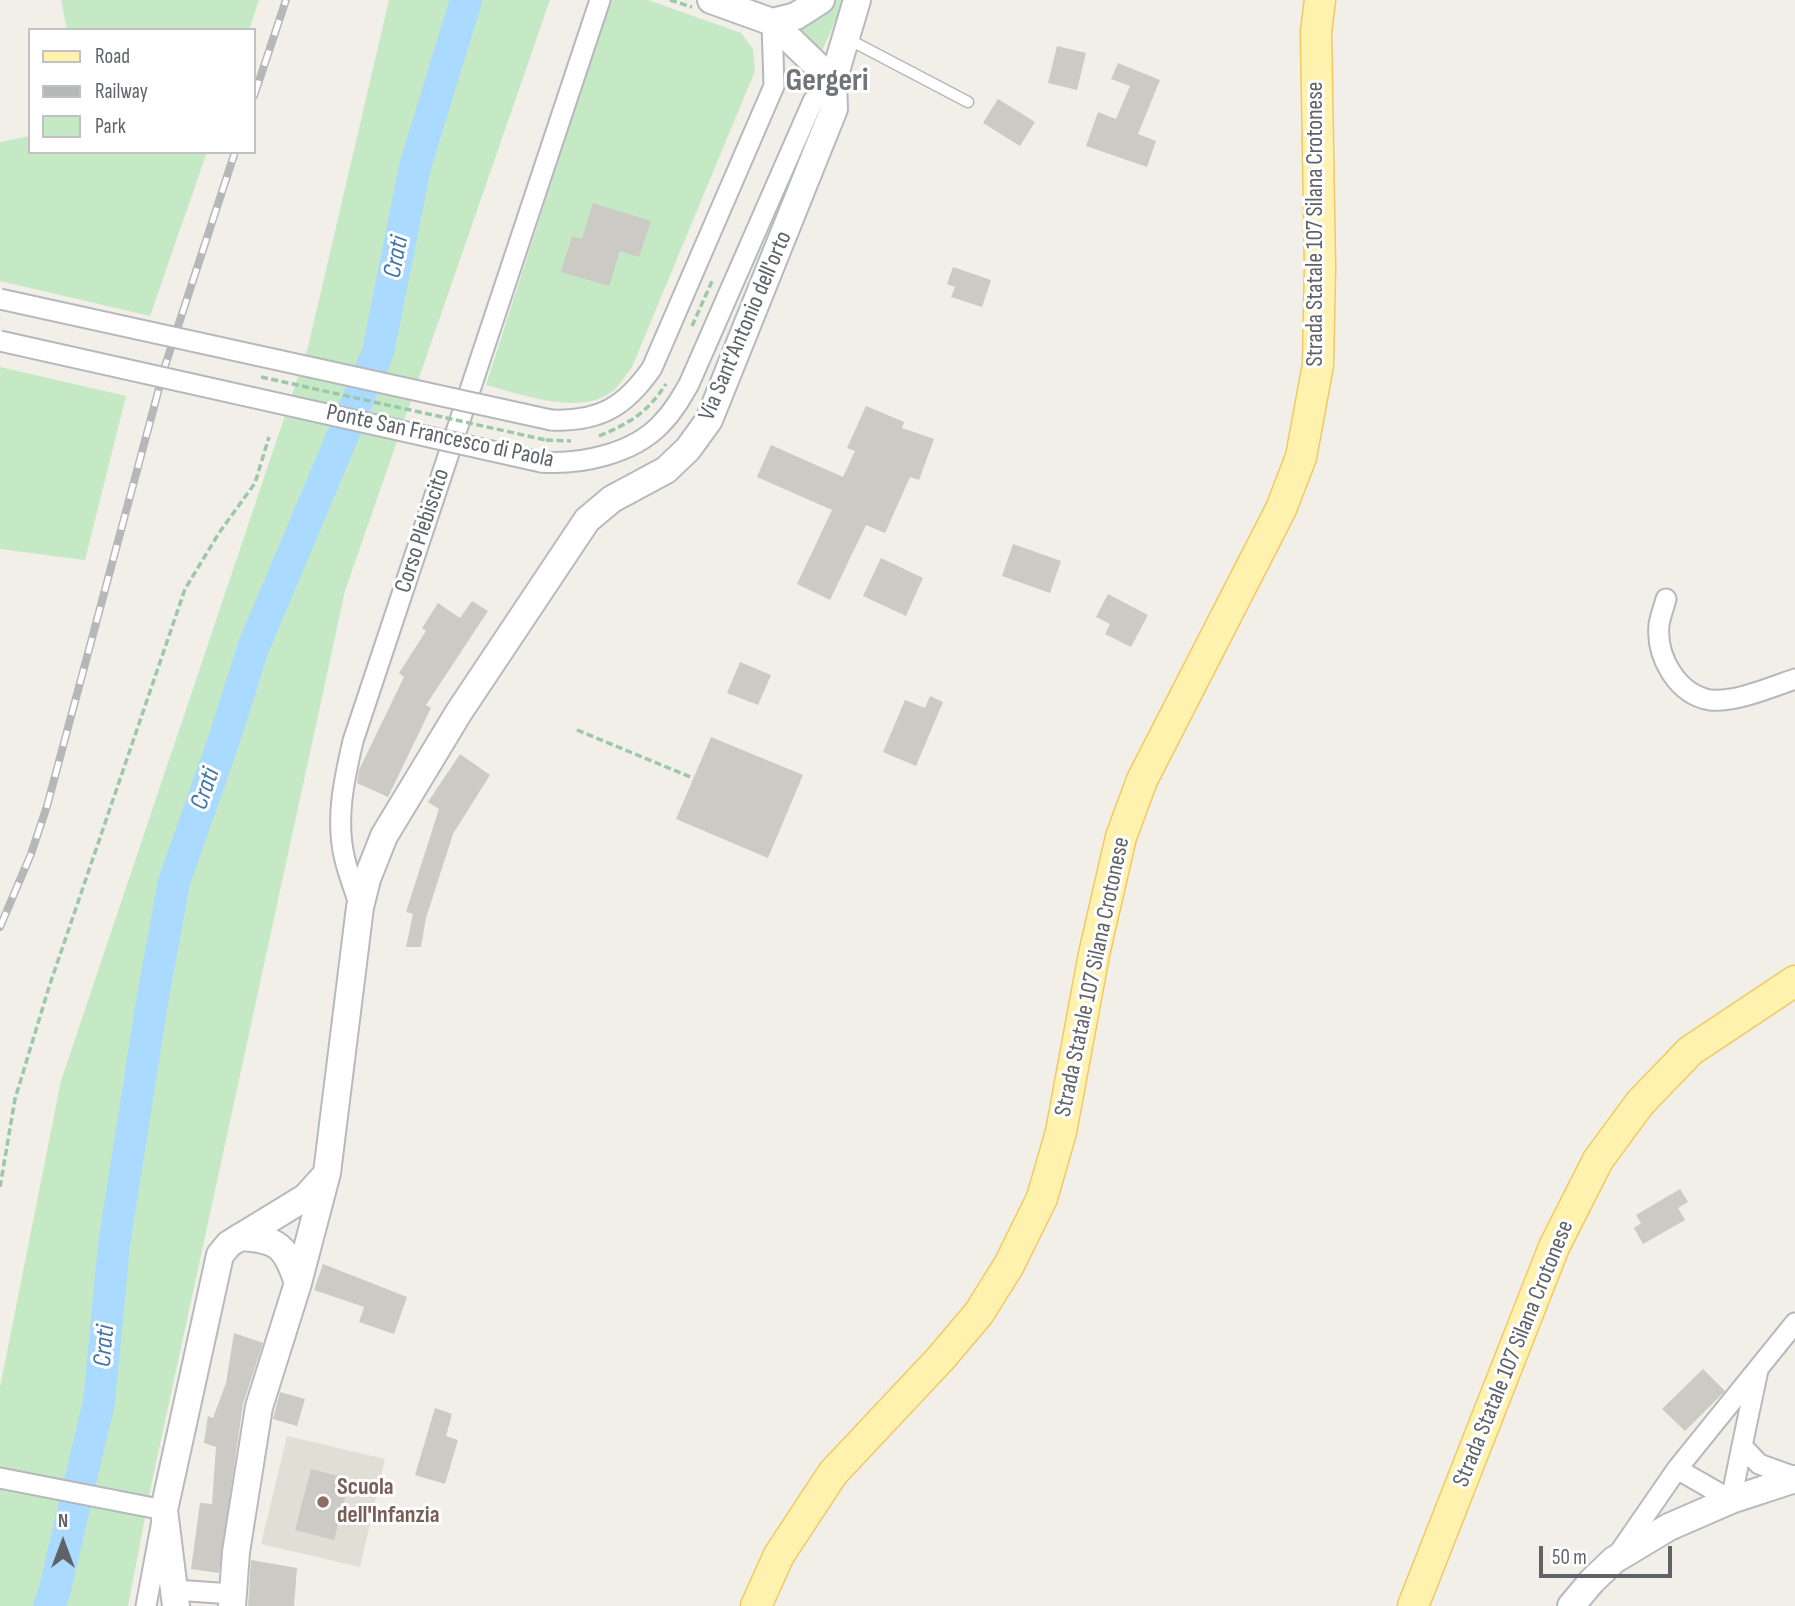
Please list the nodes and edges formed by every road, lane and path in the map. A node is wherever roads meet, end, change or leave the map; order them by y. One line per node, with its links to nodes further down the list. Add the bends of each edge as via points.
1 (600, 0): 19 (street, Corso Plebiscito, via 353,741 343,782 340,825 344,858)
2 (711, 0): 6 (street)
3 (821, 0): 6 (street, via 796,16)
4 (857, 0): 7 (street, Via Sant'Antonio dell'orto)
5 (1320, 0): 37 (main road, Strada Statale 107 Silana Crotonese, via 1316,32 1318,365 1301,457 1281,509 1142,780 1121,837 1061,1132 1042,1198 979,1313 833,1473 779,1555)
6 (772, 22): 8 (street); 10 (street, Ponte San Francesco di Paola, bridge, via 774,86 652,368 639,387 610,409 576,421 551,420)
7 (845, 38): 8 (street, Via Sant'Antonio dell'orto); 9 (lane)
8 (833, 81): 11 (street, Ponte San Francesco di Paola, bridge, via 813,101 674,409 659,426 590,460 541,462); 19 (street, Via Sant'Antonio dell'orto, via 834,109 709,420 666,470 612,499 587,520 459,712 384,835)
9 (968, 102)
10 (0, 299)
11 (0, 341)
12 (259, 377): 14 (path, Ponte San Francesco di Paola, bridge)
13 (269, 438): 22 (path, via 255,483 185,589 15,1099)
14 (546, 440)
15 (1667, 599): 16 (street, via 1659,626 1662,652 1669,673 1691,692 1710,700 1733,698)
16 (1795, 679)
17 (577, 730): 18 (path)
18 (693, 778)
19 (359, 907): 21 (street, Via Sant'Antonio dell'orto)
20 (1792, 984): 38 (main road, Strada Statale 107 Silana Crotonese, via 1690,1051 1640,1103 1598,1160 1554,1247)
21 (327, 1173): 23 (street, via 306,1197); 24 (street, Via Sant'Antonio dell'orto)
22 (0, 1187)
23 (240, 1237): 24 (street, via 282,1247); 32 (street, via 229,1244 217,1265)
24 (298, 1283): 35 (street, Via Sant'Antonio dell'orto, via 259,1408)
25 (1795, 1324): 26 (street)
26 (1759, 1365): 27 (street); 28 (street)
27 (1742, 1446): 30 (street, via 1759,1464); 31 (street)
28 (1676, 1469): 31 (street); 33 (street)
29 (0, 1478): 32 (street)
30 (1795, 1478): 31 (street)
31 (1731, 1500): 33 (street, via 1669,1527)
32 (164, 1510): 34 (street); 36 (street)
33 (1614, 1560): 39 (street)
34 (189, 1599): 35 (street)
35 (232, 1600)
36 (146, 1606)
37 (756, 1606)
38 (1413, 1606)
39 (1571, 1606)

